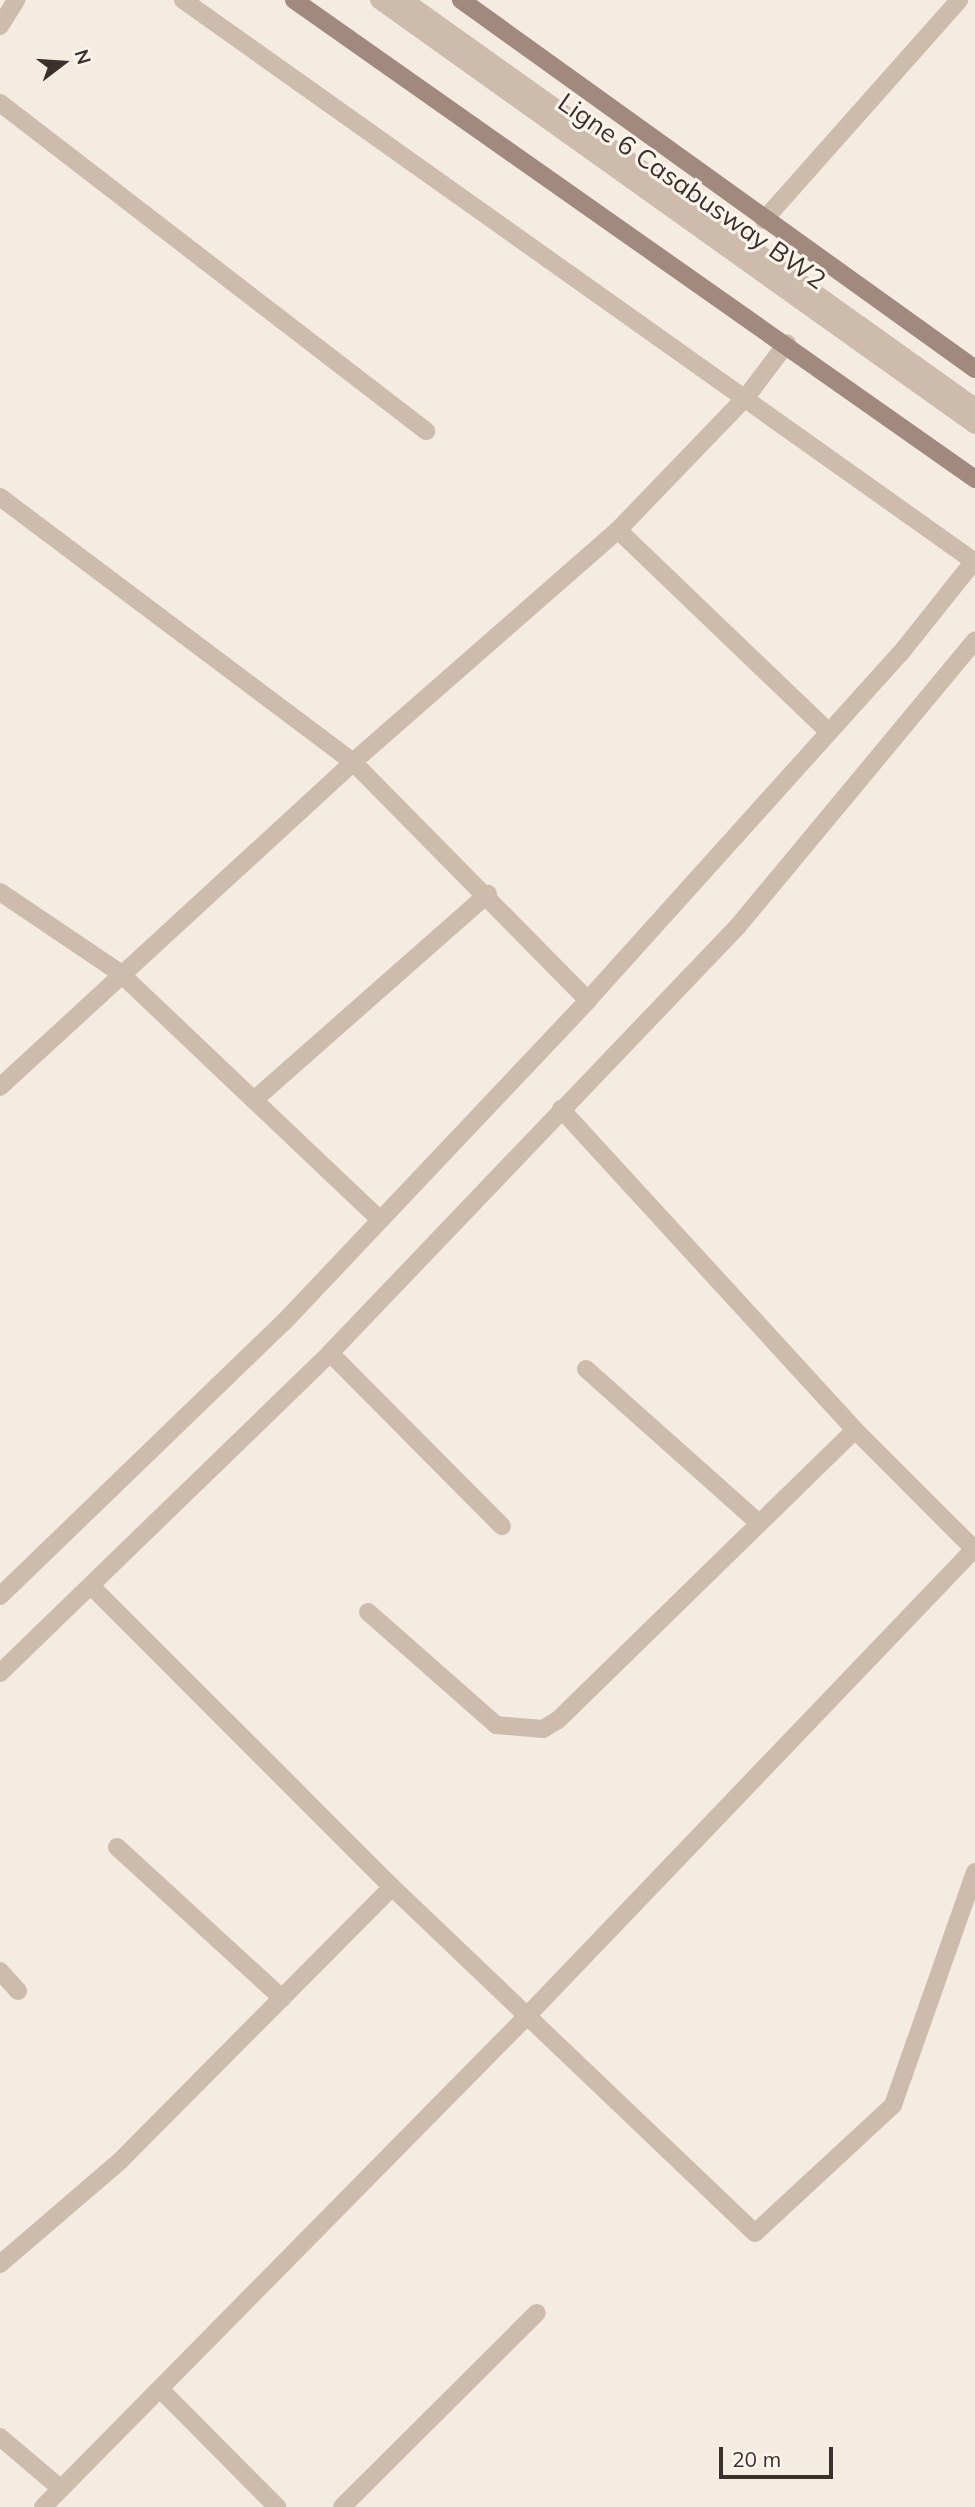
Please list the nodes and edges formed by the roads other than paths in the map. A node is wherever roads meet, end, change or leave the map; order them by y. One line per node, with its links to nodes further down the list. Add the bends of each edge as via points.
1 (16, 0): 8 (street)
2 (183, 0): 13 (street)
3 (294, 0): 11 (main road)
4 (379, 0): 15 (street, Ligne 6 Casabusway BW2)
5 (404, 0): 14 (street, Ligne 6 Casabusway BW2)
6 (461, 0): 10 (main road)
7 (958, 0): 10 (street)
8 (0, 26)
9 (0, 103): 16 (street)
10 (764, 220): 12 (main road)
11 (787, 343): 13 (street); 17 (main road)
12 (975, 369)
13 (747, 397): 19 (street); 20 (street)
14 (975, 407)
15 (975, 425)
16 (426, 430)
17 (975, 479)
18 (0, 497): 23 (street)
19 (618, 530): 22 (street); 23 (street)
20 (974, 562): 22 (street)
21 (975, 641): 30 (street, via 756,905)
22 (829, 732): 27 (street)
23 (353, 762): 25 (street); 26 (street)
24 (0, 892): 26 (street)
25 (488, 894): 27 (street); 29 (street)
26 (120, 973): 28 (street); 29 (street)
27 (588, 1000): 31 (street)
28 (0, 1087)
29 (254, 1100): 31 (street)
30 (561, 1109): 32 (street); 34 (street)
31 (379, 1219): 39 (street, via 284,1322)
32 (330, 1353): 36 (street); 38 (street)
33 (586, 1369): 35 (street)
34 (855, 1430): 35 (street); 37 (street)
35 (759, 1523): 40 (street, via 558,1720 543,1729 496,1725)
36 (502, 1526)
37 (975, 1549): 48 (street)
38 (92, 1587): 41 (street); 44 (street)
39 (0, 1596)
40 (368, 1612)
41 (0, 1673)
42 (117, 1847): 47 (street)
43 (975, 1871): 48 (street, via 892,2105 755,2233)
44 (392, 1887): 47 (street); 48 (street)
45 (0, 1971): 46 (street)
46 (19, 1990)
47 (282, 1998): 49 (street, via 120,2161)
48 (526, 2017): 51 (street)
49 (1, 2266)
50 (537, 2313): 56 (street)
51 (161, 2390): 53 (street); 55 (street)
52 (0, 2437): 53 (street)
53 (60, 2488): 54 (street)
54 (43, 2507)
55 (277, 2507)
56 (342, 2507)

